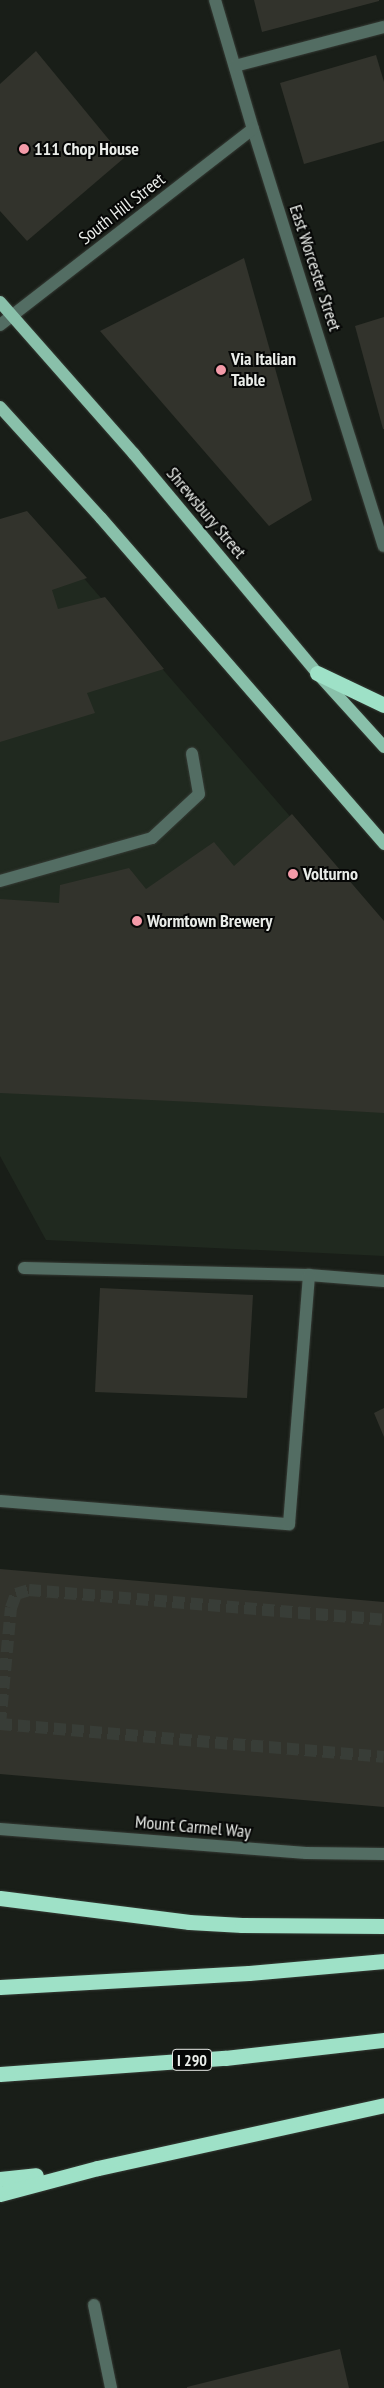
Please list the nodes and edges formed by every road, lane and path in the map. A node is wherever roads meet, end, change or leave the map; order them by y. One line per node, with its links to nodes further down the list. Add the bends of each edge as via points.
1 (216, 0): 3 (street, East Worcester Street)
2 (384, 27): 3 (street)
3 (235, 66): 4 (street, East Worcester Street)
4 (253, 129): 6 (street, South Hill Street); 9 (street, East Worcester Street)
5 (0, 302): 6 (main road, Shrewsbury Street)
6 (12, 317): 7 (street, South Hill Street); 10 (main road, Shrewsbury Street, via 134,454)
7 (0, 326)
8 (0, 407): 14 (main road, via 101,518)
9 (384, 546)
10 (317, 673): 11 (highway); 12 (main road, Shrewsbury Street)
11 (384, 705)
12 (384, 747)
13 (192, 754): 15 (street, via 199,794 152,838)
14 (384, 844)
15 (0, 882)
16 (24, 1268): 17 (street)
17 (309, 1275): 18 (street); 19 (street, via 289,1524)
18 (384, 1281)
19 (0, 1502)
20 (0, 1829): 21 (street, Mount Carmel Way, via 306,1853)
21 (384, 1854)
22 (0, 1898): 23 (highway, via 189,1922)
23 (384, 1926)
24 (384, 1961): 25 (highway, via 249,1973)
25 (0, 1987)
26 (384, 2040): 27 (highway, I 290, via 225,2058)
27 (0, 2074)
28 (384, 2105): 29 (highway)
29 (98, 2168): 30 (highway); 31 (highway)
30 (0, 2179)
31 (0, 2194)
32 (94, 2306): 33 (street)
33 (111, 2388)

